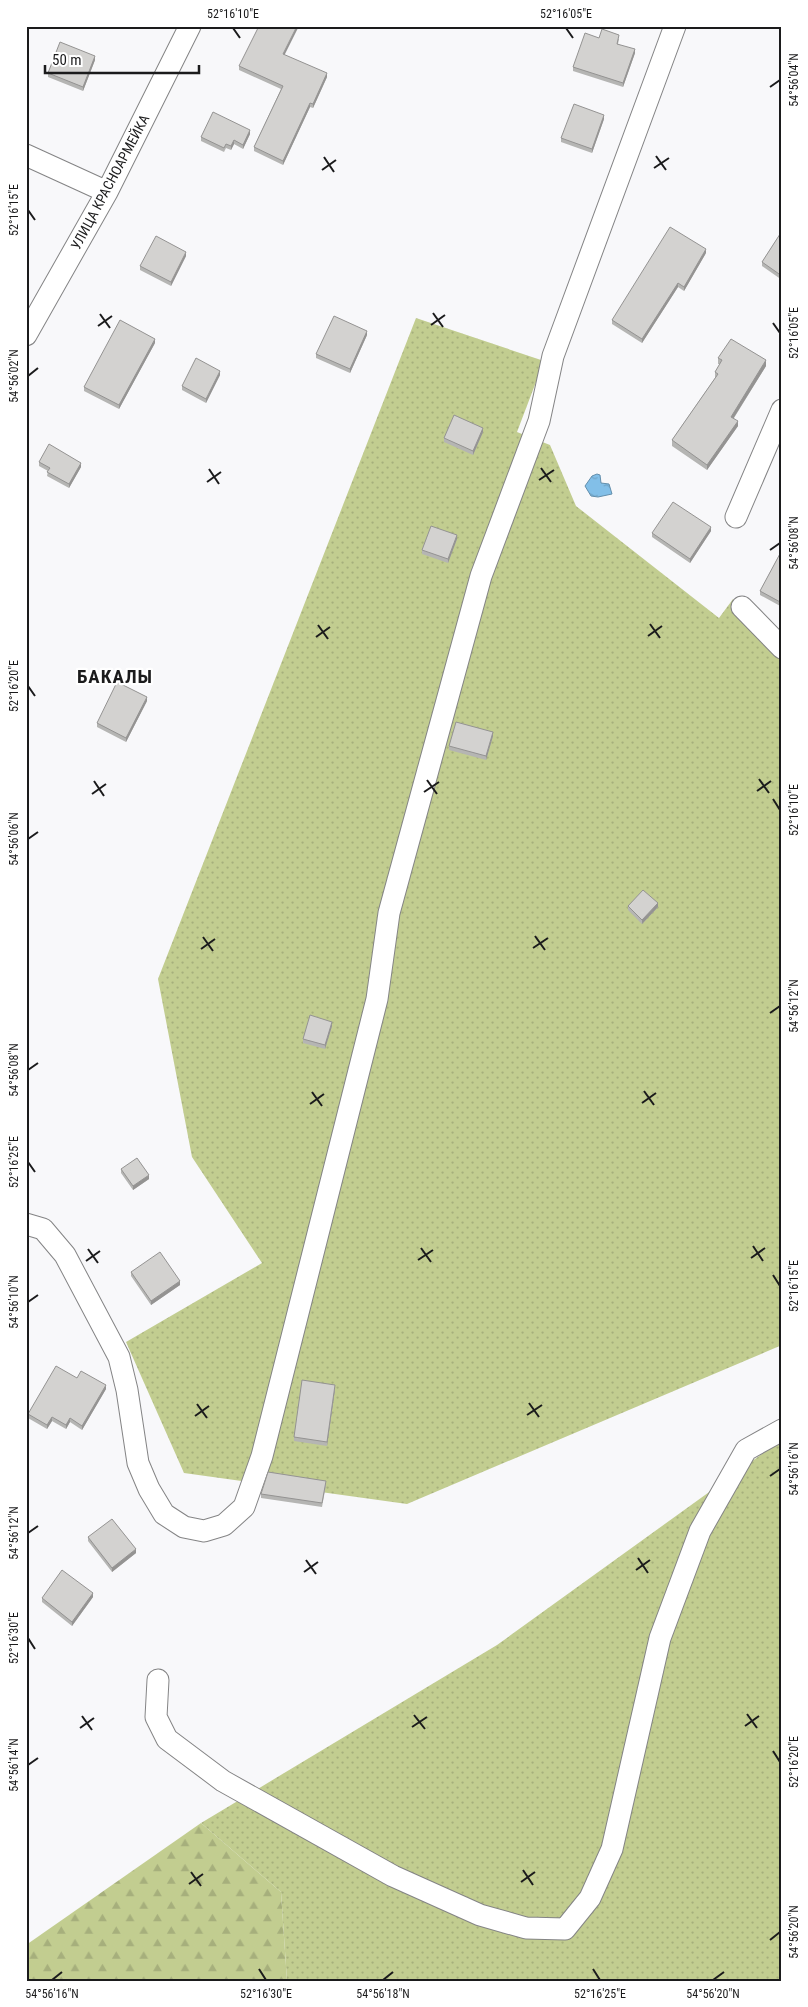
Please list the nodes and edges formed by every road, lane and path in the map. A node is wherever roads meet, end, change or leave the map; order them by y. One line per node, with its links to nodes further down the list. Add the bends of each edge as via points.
1 (190, 26): 4 (street, УЛИЦА КРАСНОАРМЕЙКА)
2 (675, 26): 10 (street, via 553,356 539,421 480,576 389,913 377,999 267,1436 244,1507 224,1525 204,1531 184,1527 164,1514 138,1463 119,1357 65,1255 43,1229)
3 (26, 155): 4 (street)
4 (107, 192): 5 (street, УЛИЦА КРАСНОАРМЕЙКА)
5 (26, 335)
6 (782, 410): 7 (street)
7 (736, 516)
8 (742, 607): 9 (street)
9 (782, 648)
10 (26, 1224)
11 (782, 1430): 12 (street, via 746,1450 700,1531 660,1638 612,1850 590,1898 565,1929 526,1928 480,1915 393,1876 223,1781 167,1739 156,1717)
12 (158, 1680)

